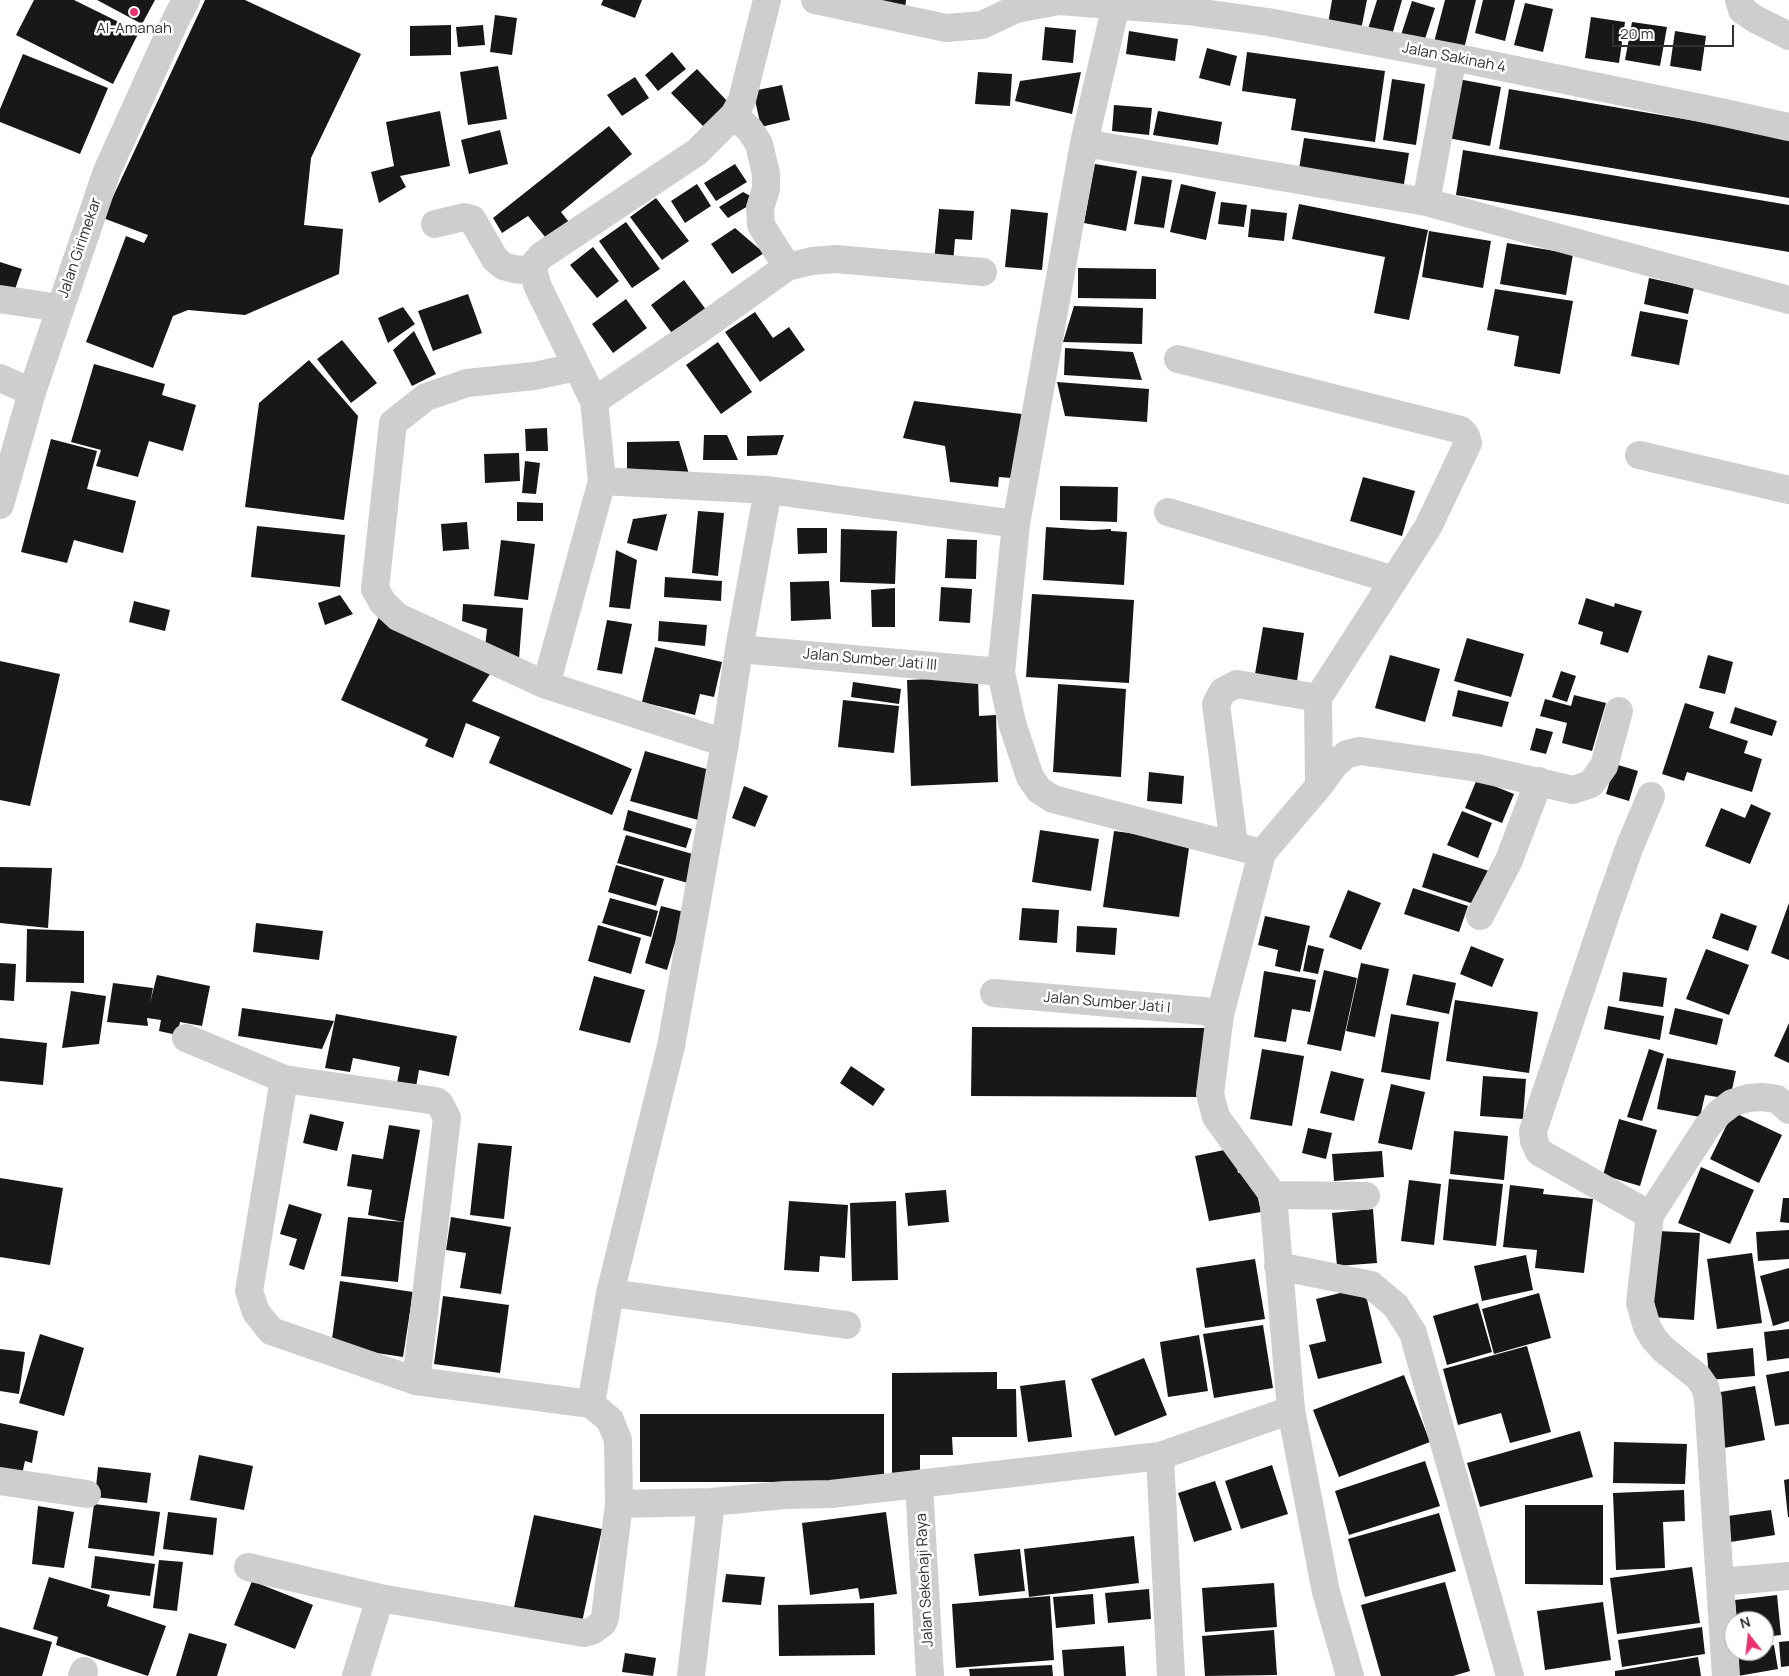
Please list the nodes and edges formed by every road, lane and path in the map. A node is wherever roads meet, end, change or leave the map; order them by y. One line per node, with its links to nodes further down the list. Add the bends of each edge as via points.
1 (186, 0): 18 (street, Jalan Girimekar, via 107,171)
2 (767, 0): 8 (street, via 742,100)
3 (815, 0): 5 (street, Jalan Sakinah 4, via 946,28 982,25 1016,9 1059,1)
4 (1739, 0): 6 (street, via 1742,10 1755,20)
5 (1116, 4): 7 (street, Jalan Sakinah 4, via 1268,22); 10 (street)
6 (1789, 36)
7 (1454, 58): 9 (street, Jalan Sakinah 4); 11 (street)
8 (734, 115): 13 (street, via 750,130 758,144 766,174 766,189 760,208 761,225); 14 (street, via 697,152 541,256)
9 (1789, 127)
10 (1084, 143): 11 (street); 30 (street)
11 (1426, 202): 17 (street)
12 (435, 224): 14 (street, via 464,217 472,219 495,259 503,266)
13 (787, 267): 15 (street, via 812,260 836,259); 23 (street)
14 (533, 271): 20 (street)
15 (983, 272)
16 (0, 299): 18 (street)
17 (1789, 300)
18 (59, 308): 22 (street, Jalan Girimekar)
19 (1178, 360): 31 (street, via 1461,430 1468,443 1428,527)
20 (577, 367): 23 (street); 34 (street, via 534,376 467,383 426,397 393,423 375,589 382,603 398,617)
21 (0, 378): 22 (street)
22 (32, 392): 28 (street, Jalan Girimekar)
23 (594, 401): 25 (street)
24 (1639, 455): 27 (street)
25 (602, 481): 26 (street); 34 (street)
26 (768, 490): 30 (street); 32 (street)
27 (1789, 490)
28 (0, 505)
29 (1168, 512): 31 (street)
30 (1016, 524): 33 (street)
31 (1394, 580): 35 (street)
32 (739, 649): 33 (street, Jalan Sumber Jati III); 37 (street)
33 (1001, 672): 41 (street, via 1012,723 1030,777 1039,790 1053,799)
34 (546, 685): 37 (street)
35 (1318, 698): 39 (street); 41 (street, via 1237,684 1223,691 1216,704)
36 (1619, 711): 38 (street, via 1604,766 1592,784 1574,790)
37 (725, 743): 53 (street, via 671,1046)
38 (1539, 781): 39 (street, via 1477,768 1360,751 1347,754); 43 (street, via 1509,860)
39 (1319, 786): 42 (street)
40 (1651, 796): 51 (street, via 1610,902 1533,1131 1539,1152)
41 (1234, 845): 42 (street)
42 (1262, 853): 45 (street)
43 (1480, 916)
44 (994, 993): 45 (street, Jalan Sumber Jati I)
45 (1220, 1015): 49 (street, via 1210,1094 1216,1117)
46 (186, 1038): 47 (street)
47 (284, 1080): 55 (street, via 249,1291 256,1312 271,1331); 55 (street, via 436,1101 447,1118)
48 (1789, 1110): 51 (street, via 1777,1098 1748,1098 1732,1103 1707,1126)
49 (1273, 1195): 50 (street); 52 (street)
50 (1366, 1196)
51 (1650, 1215): 66 (street, via 1640,1303 1654,1339 1705,1387)
52 (1278, 1266): 57 (street); 73 (street, via 1371,1285 1396,1306 1413,1333)
53 (610, 1293): 54 (street); 56 (street)
54 (847, 1325)
55 (416, 1381): 56 (street)
56 (590, 1404): 63 (street, via 610,1420 618,1440)
57 (1291, 1410): 58 (street); 72 (street, via 1326,1592)
58 (1160, 1456): 60 (street); 71 (street)
59 (0, 1481): 61 (street)
60 (919, 1484): 62 (street); 70 (street, Jalan Sekehaji Raya)
61 (87, 1494)
62 (711, 1502): 63 (street); 69 (street)
63 (619, 1504): 67 (street, via 605,1617 603,1623 592,1631 584,1633)
64 (248, 1567): 67 (street)
65 (1789, 1576): 66 (street)
66 (1720, 1582): 74 (street)
67 (380, 1598): 68 (street)
68 (356, 1676)
69 (691, 1676)
70 (930, 1676)
71 (1171, 1676)
72 (1350, 1676)
73 (1510, 1676)
74 (1726, 1676)

